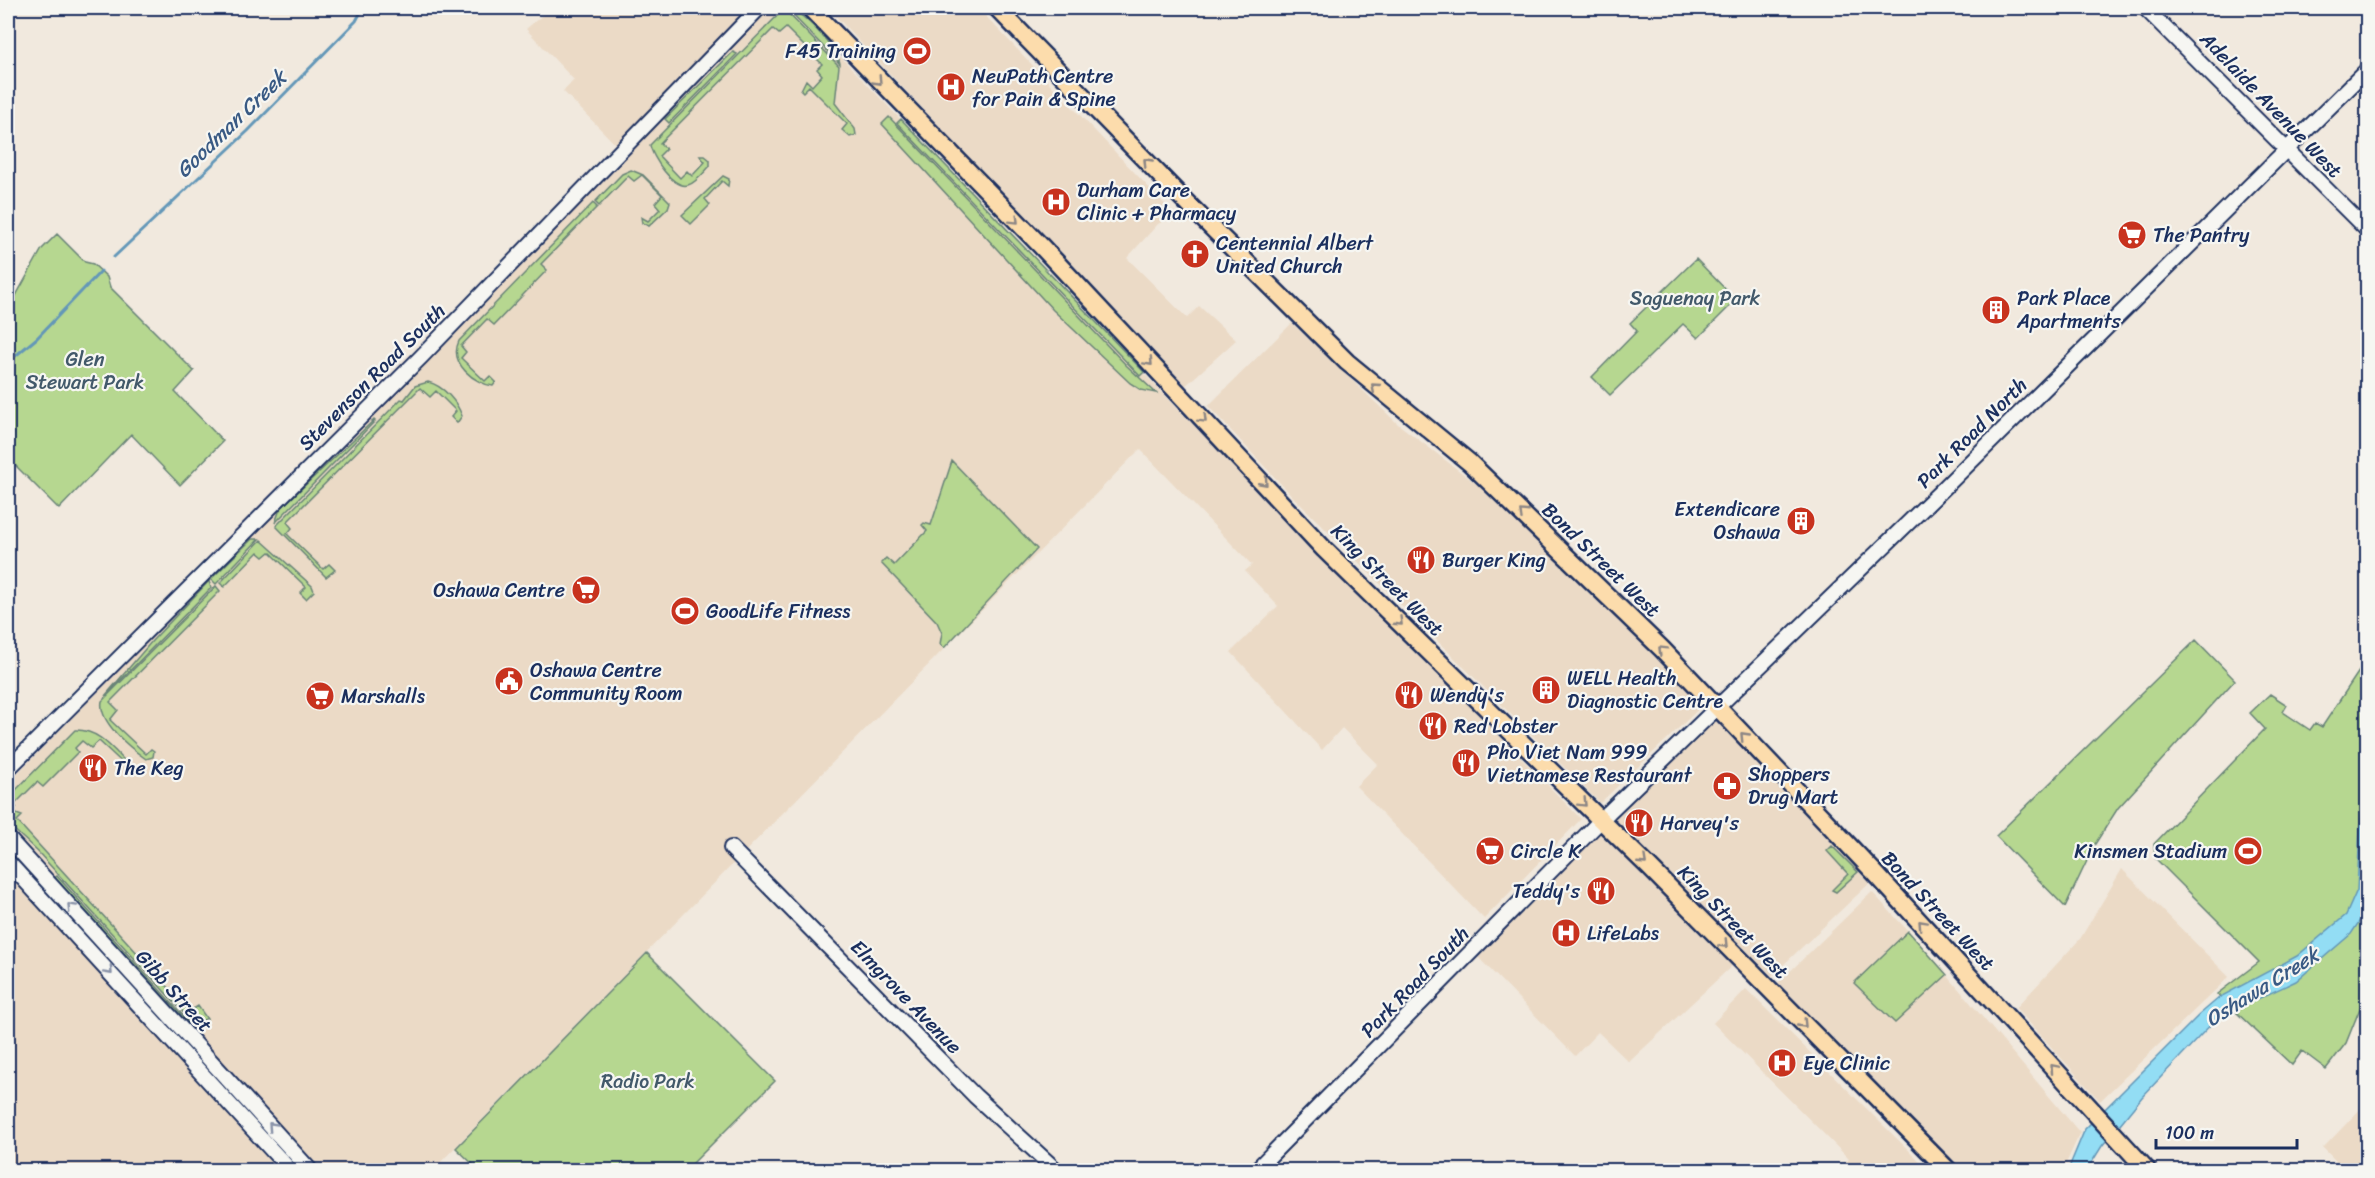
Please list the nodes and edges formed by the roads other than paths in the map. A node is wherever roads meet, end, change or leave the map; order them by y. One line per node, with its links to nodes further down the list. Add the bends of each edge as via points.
1 (759, 8): 9 (main road, Stevenson Road South, via 415,364)
2 (810, 8): 10 (main road, King Street West, one-way to 10, via 1049,254 1324,549)
3 (997, 8): 8 (main road, Bond Street West, one-way to 3, via 1470,463 1347,362)
4 (2145, 8): 6 (main road, Adelaide Avenue West)
5 (2367, 69): 6 (main road, Park Road North)
6 (2287, 150): 7 (main road, Adelaide Avenue West); 8 (main road, Park Road North)
7 (2367, 231)
8 (1717, 707): 10 (main road, Park Road North); 19 (main road, Bond Street West, one-way to 8)
9 (8, 769)
10 (1600, 821): 17 (main road, Park Road South); 18 (main road, King Street West, one-way to 18)
11 (8, 838): 15 (main road, Gibb Street, one-way to 11)
12 (731, 848): 16 (main road, Elmgrove Avenue, via 975,1096)
13 (8, 862): 14 (main road, Gibb Street, one-way to 14)
14 (290, 1170)
15 (310, 1170)
16 (1056, 1170)
17 (1256, 1170)
18 (1948, 1170)
19 (2147, 1170)

